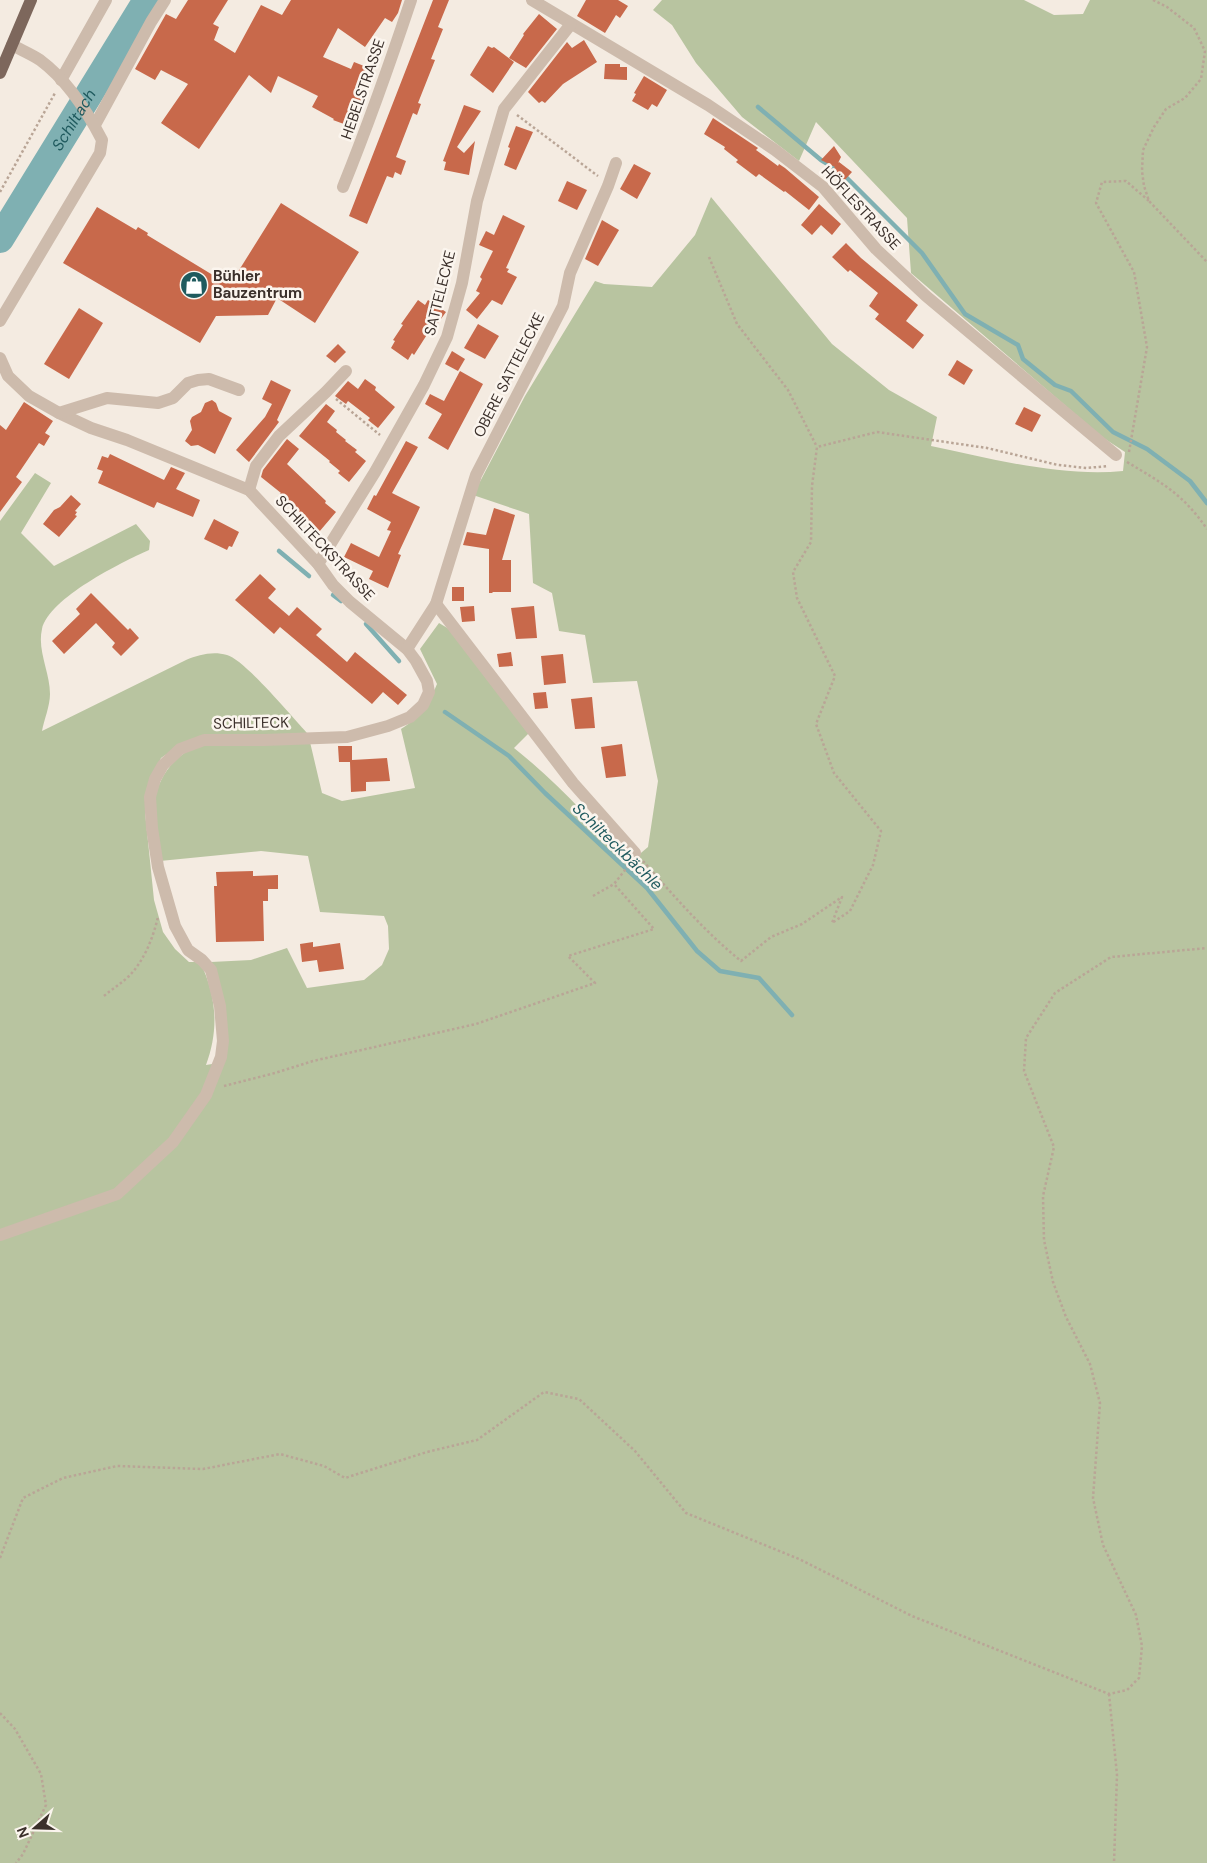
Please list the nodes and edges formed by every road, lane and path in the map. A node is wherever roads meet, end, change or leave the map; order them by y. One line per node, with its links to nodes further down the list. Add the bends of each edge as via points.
1 (31, 0): 8 (main road)
2 (106, 0): 10 (street)
3 (165, 0): 12 (street)
4 (411, 0): 15 (street, HEBELSTRASSE, via 390,56 380,95)
5 (1153, 0): 17 (path, via 1194,28 1204,51 1201,79 1185,98 1166,109 1143,150 1142,172)
6 (538, 1): 7 (street, HÖFLESTRASSE)
7 (571, 24): 11 (street, SATTELECKE); 29 (street, HÖFLESTRASSE, via 708,105 823,187 876,249 926,296)
8 (12, 45): 9 (main road); 10 (street, via 39,60)
9 (0, 73)
10 (61, 80): 12 (street); 16 (path)
11 (506, 106): 14 (path); 26 (street, SATTELECKE, via 477,201 462,283 447,337)
12 (95, 125): 20 (street, via 102,140 100,154)
13 (616, 163): 14 (street, OBERE SATTELECKE)
14 (608, 186): 33 (street, OBERE SATTELECKE, via 570,273 563,306 476,475)
15 (343, 187)
16 (0, 192)
17 (1149, 202): 19 (path); 28 (path, via 1126,181 1102,182 1096,203 1134,272 1146,347)
18 (709, 257): 27 (path, via 737,324 788,390)
19 (1207, 262)
20 (0, 321)
21 (0, 358): 25 (street, SCHILTECKSTRASSE, via 15,383 29,396)
22 (346, 371): 24 (street)
23 (238, 390): 25 (street, via 209,379 198,380 188,383 173,398 158,403 107,398)
24 (326, 392): 26 (path); 30 (street, via 279,436 256,466)
25 (59, 413): 30 (street, SCHILTECKSTRASSE)
26 (391, 444): 32 (street, SATTELECKE)
27 (817, 447): 29 (path, via 877,432 988,448 1058,465 1087,468 1113,466); 35 (path, via 812,486 811,542 793,572 797,598 835,676 816,724 834,773 881,831 872,865 850,911 832,923 842,897 802,924 772,937 741,961 675,898)
28 (1129, 451)
29 (1116, 455): 31 (path, via 1173,490)
30 (249, 490): 32 (street, SCHILTECKSTRASSE)
31 (1207, 528)
32 (318, 564): 34 (street, SCHILTECKSTRASSE, via 350,602)
33 (436, 604): 34 (street); 35 (street, via 573,783)
34 (407, 649): 38 (street, SCHILTECK, via 427,681 429,692 423,706 410,718 348,737 204,740 180,749 163,765 150,797 153,837)
35 (635, 852)
36 (628, 867): 37 (path)
37 (614, 884): 39 (path); 42 (path, via 654,929 568,956 595,983 476,1024 313,1060)
38 (165, 892): 41 (path, via 153,936 142,959 130,976); 42 (street, SCHILTECK, via 175,926 188,950 211,970 220,1006 221,1057)
39 (593, 896)
40 (1207, 948): 45 (path, via 1112,957 1055,993 1026,1038 1024,1071 1054,1147 1043,1196 1044,1240 1053,1282 1066,1317 1090,1364 1100,1403 1093,1498 1103,1545 1136,1615 1142,1646 1140,1678 1128,1690)
41 (104, 996)
42 (208, 1089): 43 (street, SCHILTECK, via 173,1142 117,1194)
43 (0, 1235)
44 (0, 1558): 45 (path, via 23,1498 63,1478 117,1466 203,1469 280,1454 324,1466 345,1478 477,1440 544,1392 579,1399 635,1451 686,1514 799,1558 912,1616)
45 (1109, 1694): 48 (path, via 1117,1775)
46 (0, 1713): 47 (path, via 15,1729 41,1774 46,1805)
47 (16, 1863)
48 (1114, 1863)

